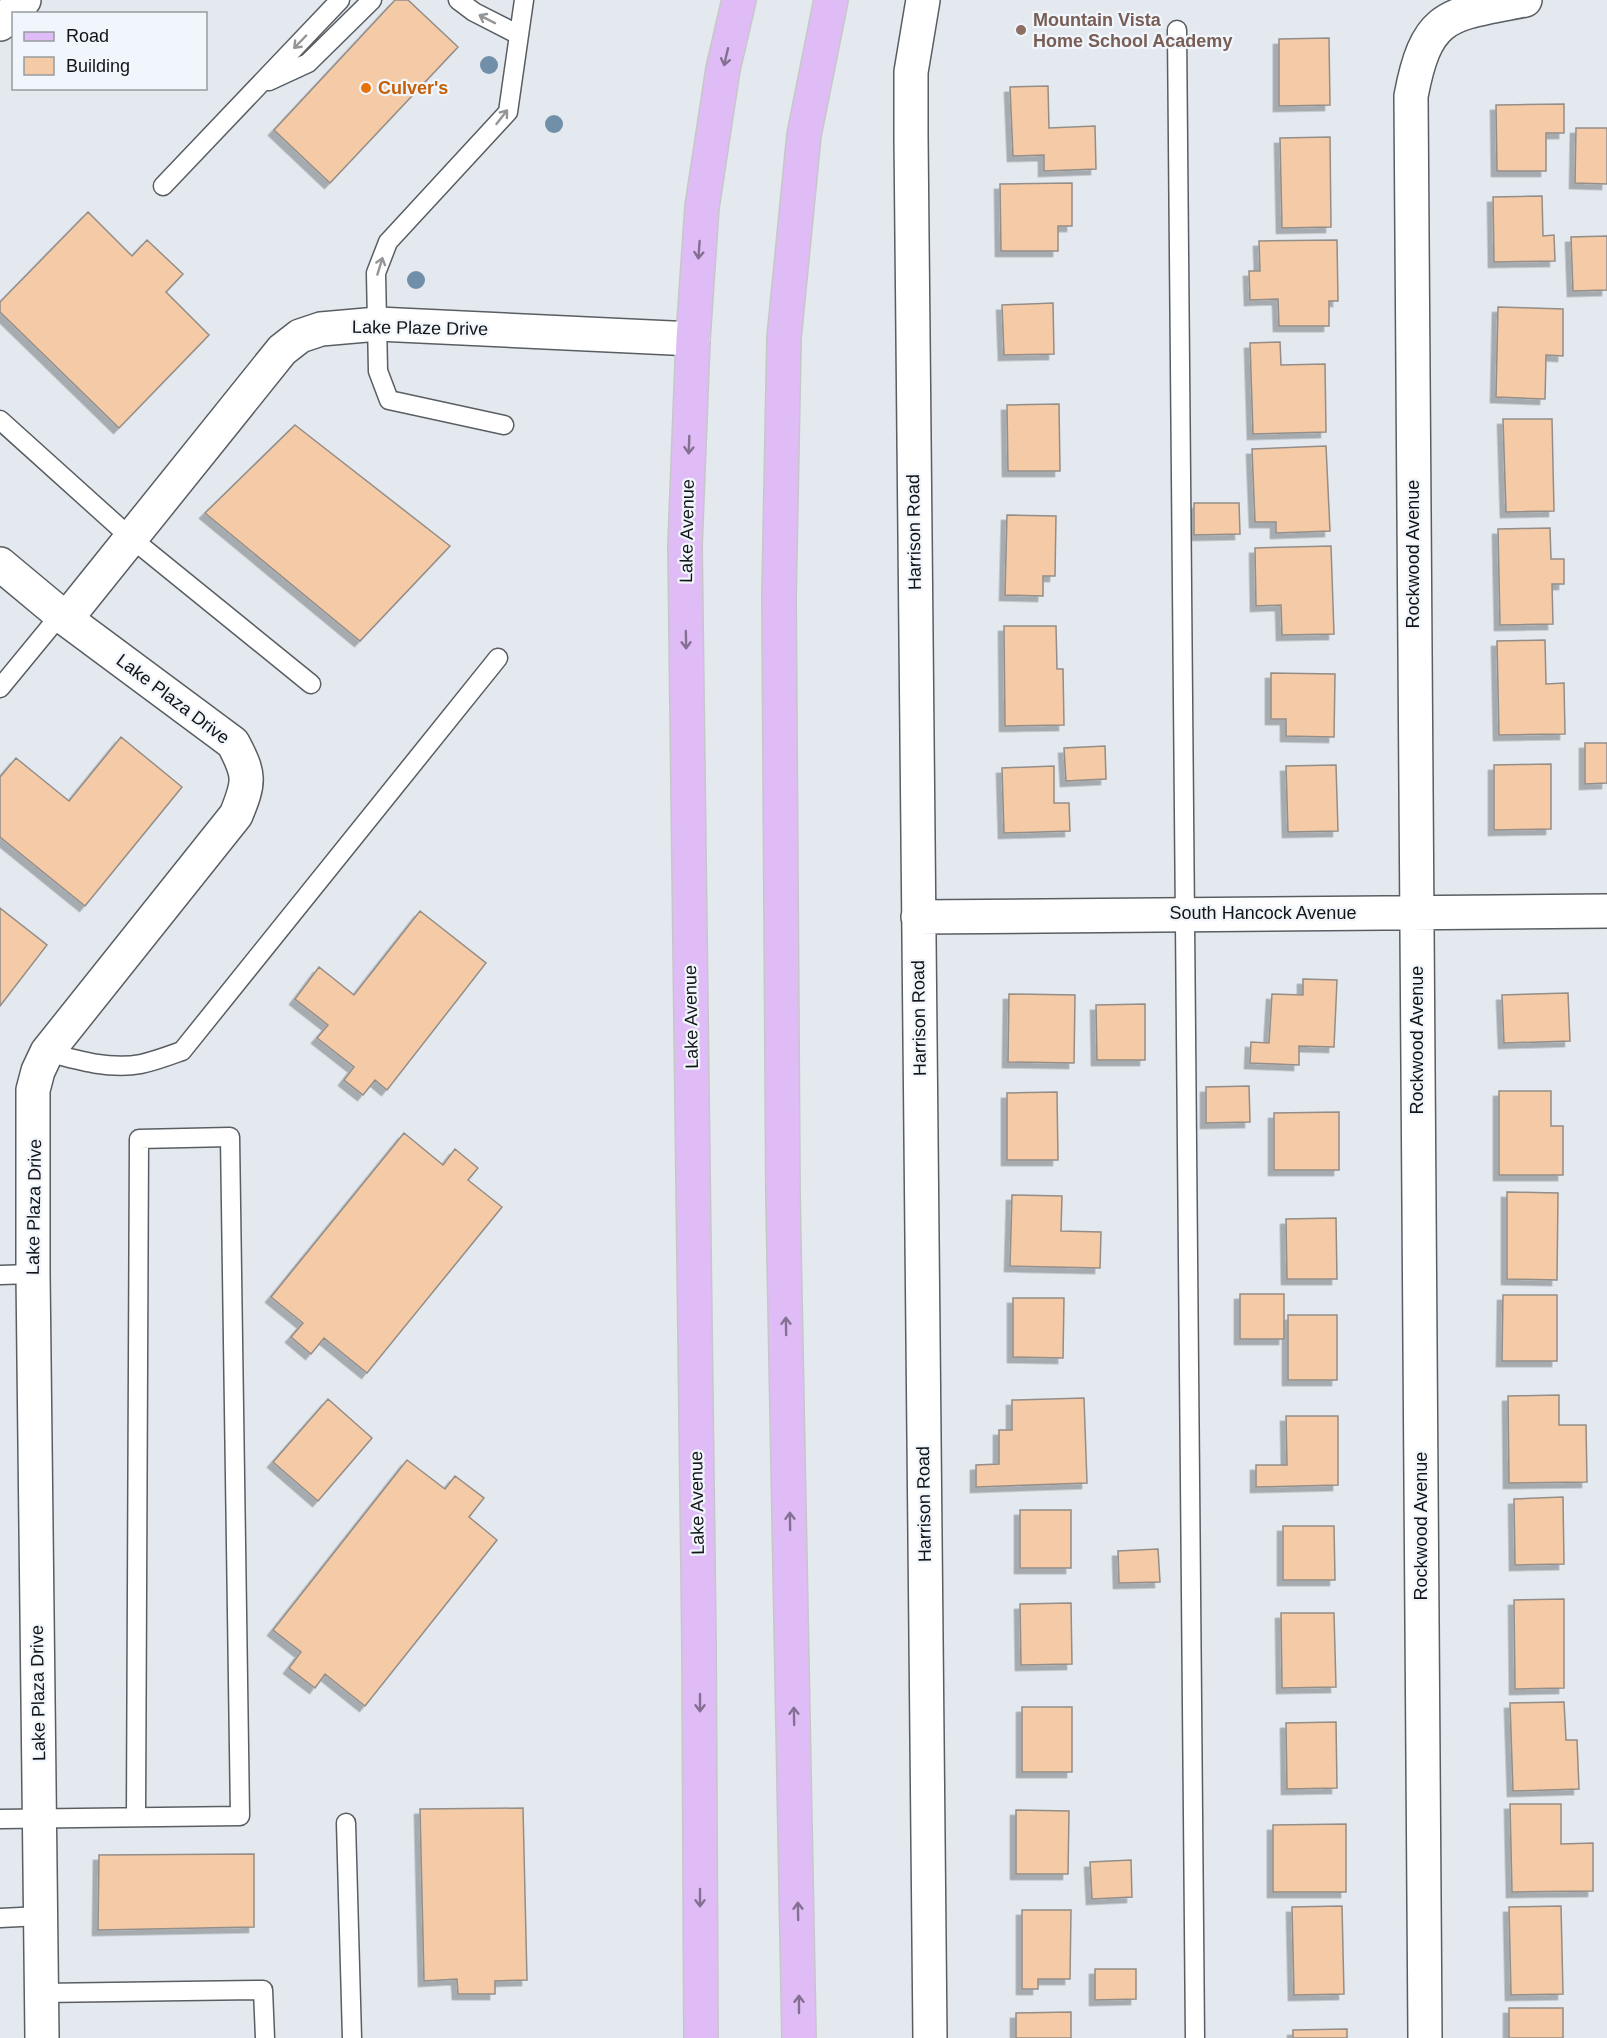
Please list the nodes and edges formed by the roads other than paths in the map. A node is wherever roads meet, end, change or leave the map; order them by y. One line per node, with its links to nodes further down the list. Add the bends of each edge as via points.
1 (24, 0): 10 (street)
2 (340, 0): 13 (lane, one-way to 13)
3 (372, 0): 13 (lane, via 308,63)
4 (458, 0): 12 (lane, one-way to 4)
5 (523, 0): 12 (lane)
6 (739, 0): 16 (main road, Lake Avenue, one-way to 16, via 723,69 702,207)
7 (831, 0): 43 (main road, one-way to 7, via 783,1197 779,596 784,338 804,135)
8 (924, 0): 28 (street, Harrison Road, via 911,72)
9 (1525, 0): 26 (street, Rockwood Avenue, via 1463,12 1439,25 1417,64 1411,96)
10 (0, 24)
11 (1177, 30): 27 (lane)
12 (519, 35): 15 (lane, one-way to 12, via 376,273 388,242 508,112)
13 (259, 86): 14 (lane)
14 (163, 186)
15 (378, 324): 16 (street, Lake Plaze Drive); 18 (lane, via 378,370 389,400); 19 (street, Lake Plaze Drive, via 321,329 300,336 282,350)
16 (693, 339): 42 (main road, Lake Avenue, one-way to 42, via 685,546)
17 (0, 420): 19 (lane)
18 (504, 425)
19 (131, 538): 21 (street, Lake Plaze Drive); 23 (lane)
20 (0, 564): 21 (street, Lake Plaza Drive)
21 (63, 617): 24 (lane); 29 (street, Lake Plaza Drive, via 233,743 246,767 246,791 236,815)
22 (498, 658): 29 (lane, via 182,1051 139,1064 99,1063)
23 (311, 684)
24 (0, 688)
25 (1607, 910): 26 (street, South Hancock Avenue)
26 (1416, 912): 27 (street, South Hancock Avenue); 46 (street, Rockwood Avenue)
27 (1185, 914): 28 (street, South Hancock Avenue); 45 (lane)
28 (918, 916): 44 (street, Harrison Road)
29 (47, 1052): 30 (street, Lake Plaza Drive, via 33,1090)
30 (33, 1274): 31 (lane); 33 (street, Lake Plaza Drive)
31 (0, 1275)
32 (136, 1816): 32 (lane, via 139,1139 230,1137 240,1816); 33 (lane)
33 (39, 1818): 34 (lane); 36 (street, Lake Plaza Drive)
34 (0, 1819)
35 (345, 1823): 41 (lane)
36 (41, 1916): 37 (lane); 38 (street, Lake Plaza Drive)
37 (0, 1918)
38 (42, 1993): 39 (street, Lake Plaza Drive); 40 (lane, via 263,1990)
39 (42, 2038)
40 (265, 2038)
41 (352, 2038)
42 (701, 2038)
43 (800, 2038)
44 (930, 2038)
45 (1195, 2038)
46 (1425, 2038)

